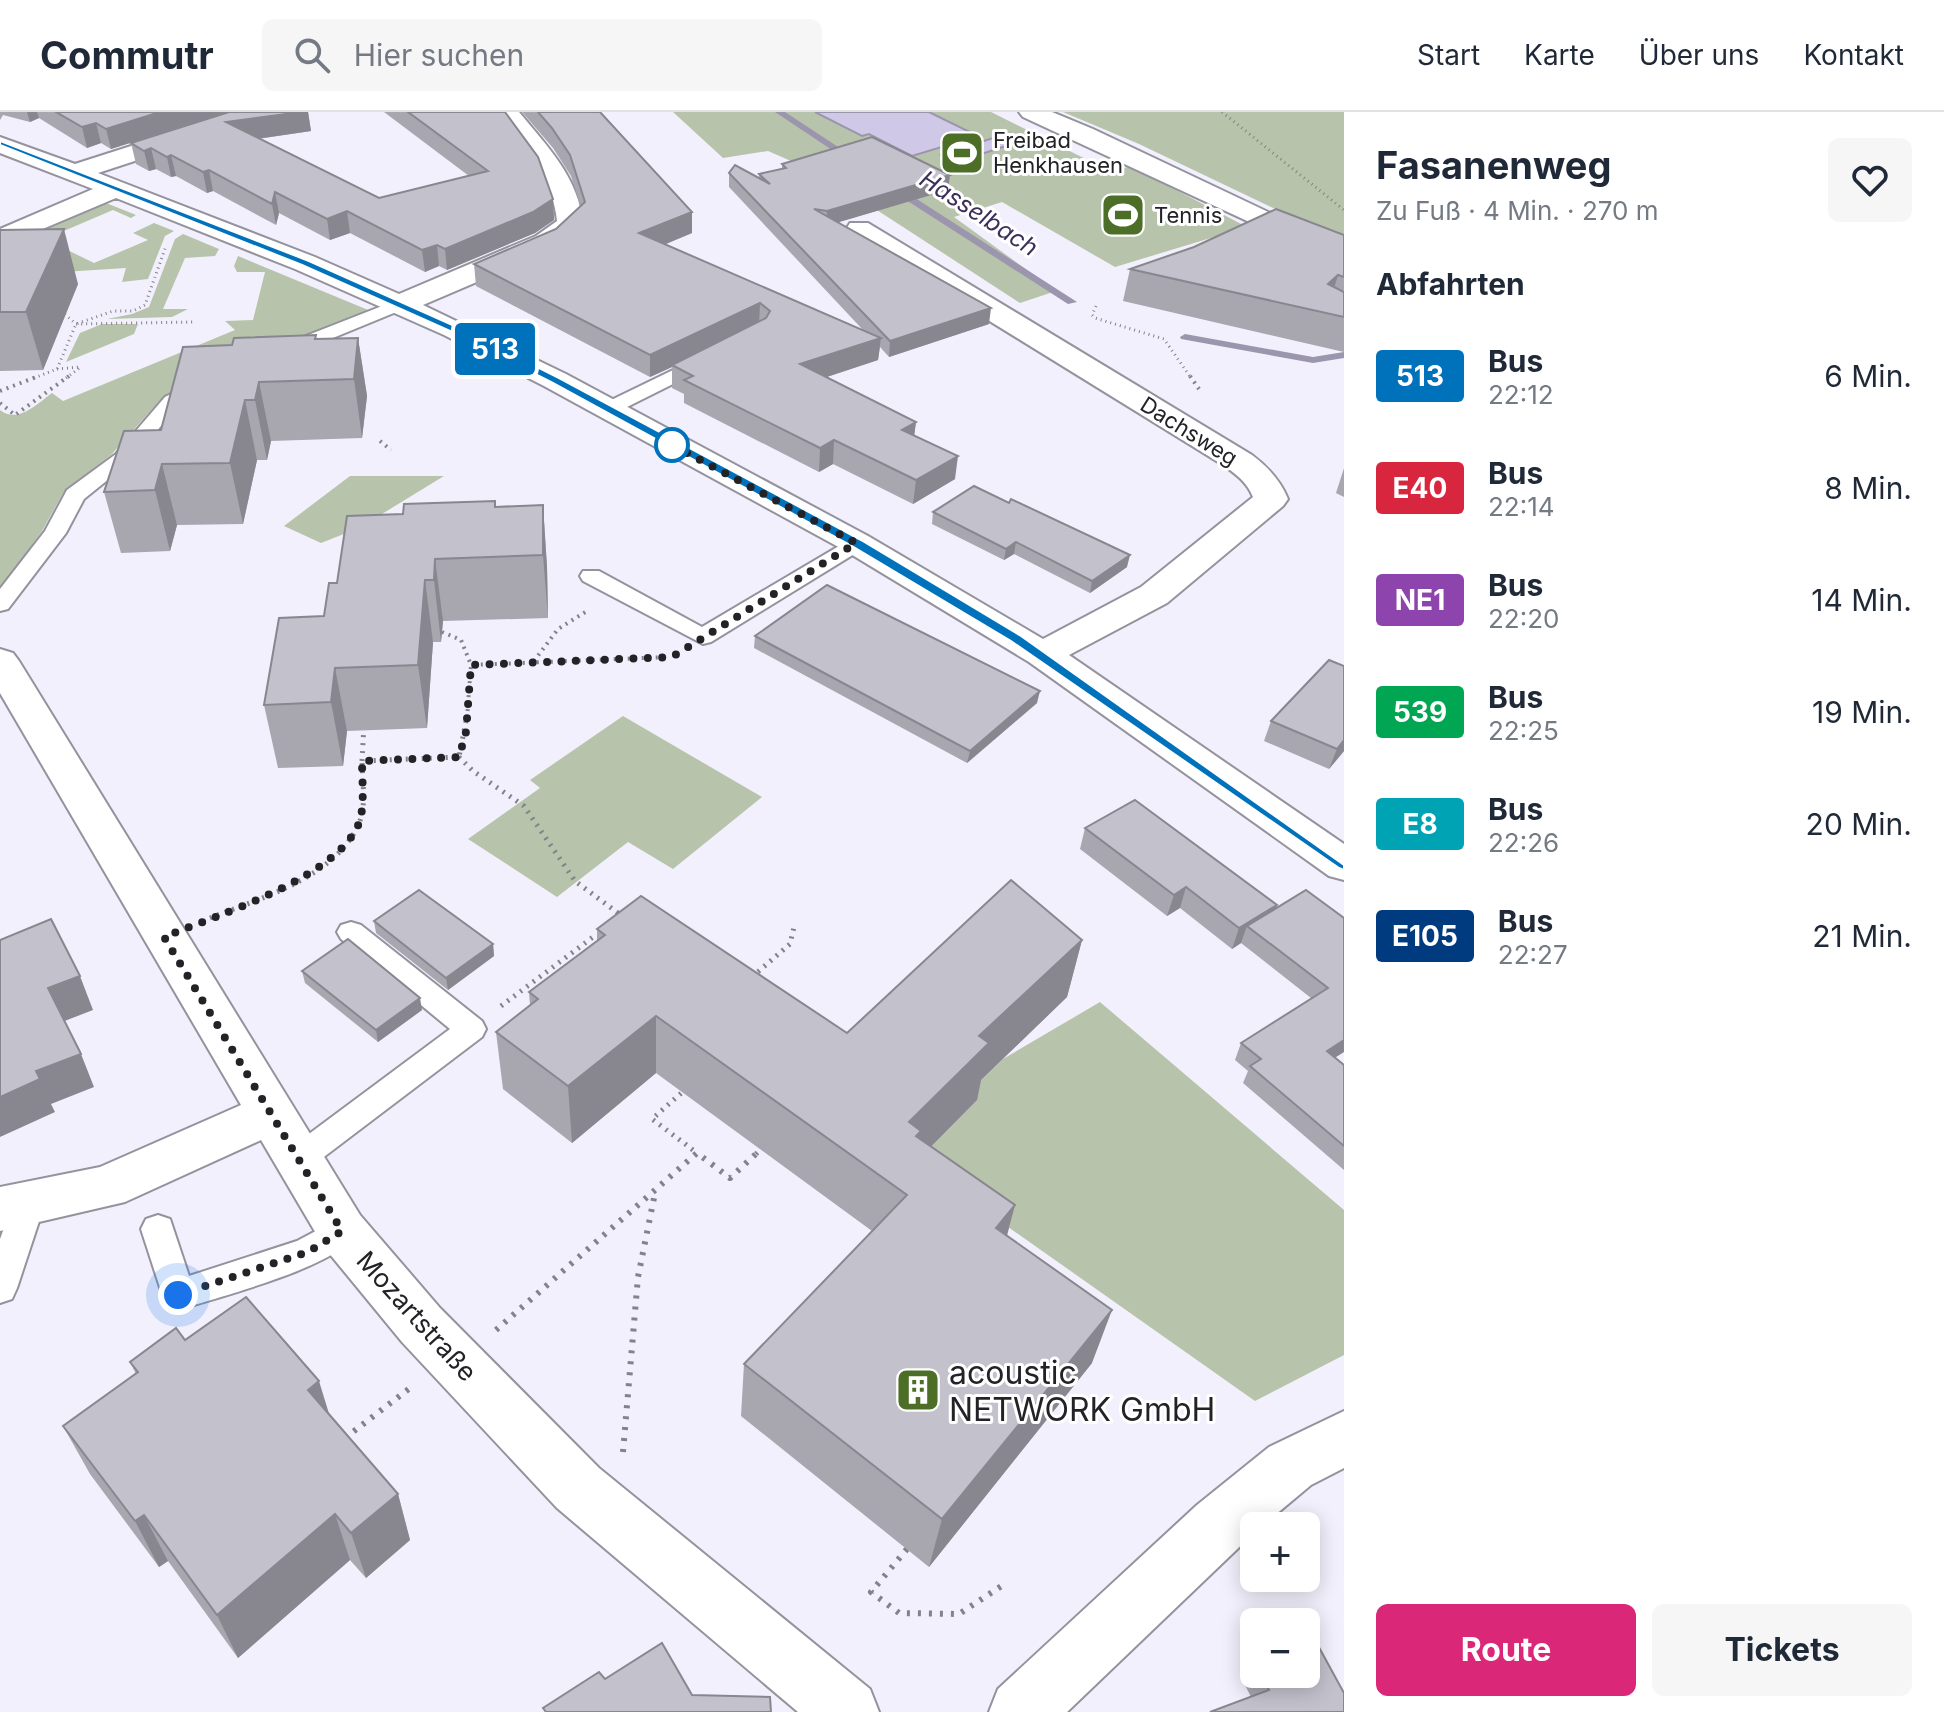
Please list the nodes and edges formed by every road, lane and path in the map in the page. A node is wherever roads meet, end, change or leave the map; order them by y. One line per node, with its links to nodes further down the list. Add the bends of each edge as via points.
1 (261, 112): 6 (street)
2 (506, 112): 13 (street, via 559,179 571,205 570,224 546,242)
3 (1031, 112): 12 (street)
4 (1222, 112): 8 (path)
5 (0, 144): 6 (street)
6 (74, 173): 7 (street)
7 (116, 189): 9 (street); 11 (street)
8 (1344, 210)
9 (197, 220): 13 (street); 17 (path, via 168,240 145,305)
10 (859, 229): 34 (street, Dachsweg, via 1234,458 1266,483 1271,499 1154,595)
11 (0, 239)
12 (1344, 258)
13 (400, 304): 20 (lane); 25 (street)
14 (1096, 306): 18 (path, via 1092,315)
15 (58, 308): 17 (path)
16 (194, 322): 17 (path)
17 (76, 324): 21 (path)
18 (1164, 339)
19 (717, 354): 25 (lane)
20 (260, 362)
21 (57, 369): 23 (path); 24 (path, via 81,367 15,415)
22 (218, 379): 31 (lane, via 172,401 123,458 75,495 55,533)
23 (0, 391)
24 (0, 403)
25 (608, 409): 28 (street)
26 (380, 441): 27 (path)
27 (391, 450)
28 (856, 543): 33 (lane); 34 (street)
29 (591, 576): 30 (lane)
30 (619, 592): 33 (lane); 36 (path, via 558,629)
31 (0, 604)
32 (442, 632): 37 (path, via 461,640)
33 (703, 637): 36 (path, via 672,657)
34 (1042, 654): 41 (street)
35 (0, 661): 46 (street, Mozartstraße)
36 (534, 662): 37 (path)
37 (471, 665): 39 (path)
38 (364, 716): 40 (path)
39 (459, 757): 40 (path); 42 (path, via 524,806 575,881)
40 (362, 761): 46 (path, via 360,822 338,854 290,885)
41 (1344, 865)
42 (632, 925)
43 (794, 927): 47 (path, via 790,944)
44 (351, 932): 48 (lane)
45 (612, 934): 48 (path, via 597,934)
46 (164, 937): 50 (street, Mozartstraße)
47 (747, 981)
48 (471, 1029): 53 (lane)
49 (690, 1085): 52 (path, via 652,1119)
50 (269, 1114): 53 (street, Mozartstraße); 55 (street, via 107,1187)
51 (760, 1150): 52 (path, via 730,1178)
52 (697, 1153): 54 (path)
53 (297, 1160): 57 (street, Mozartstraße)
54 (655, 1190): 59 (path); 62 (path, via 638,1277)
55 (14, 1206): 58 (lane)
56 (158, 1229): 57 (lane, via 178,1295 308,1252)
57 (342, 1231): 59 (street, Mozartstraße)
58 (0, 1288)
59 (455, 1360): 61 (path); 62 (street, Mozartstraße, via 578,1488)
60 (1344, 1438): 66 (street, via 1290,1466 1218,1525)
61 (343, 1439)
62 (617, 1521): 65 (street, Mozartstraße)
63 (907, 1549): 64 (path, via 871,1592 899,1613 959,1614)
64 (1006, 1583)
65 (847, 1712)
66 (1021, 1712)

